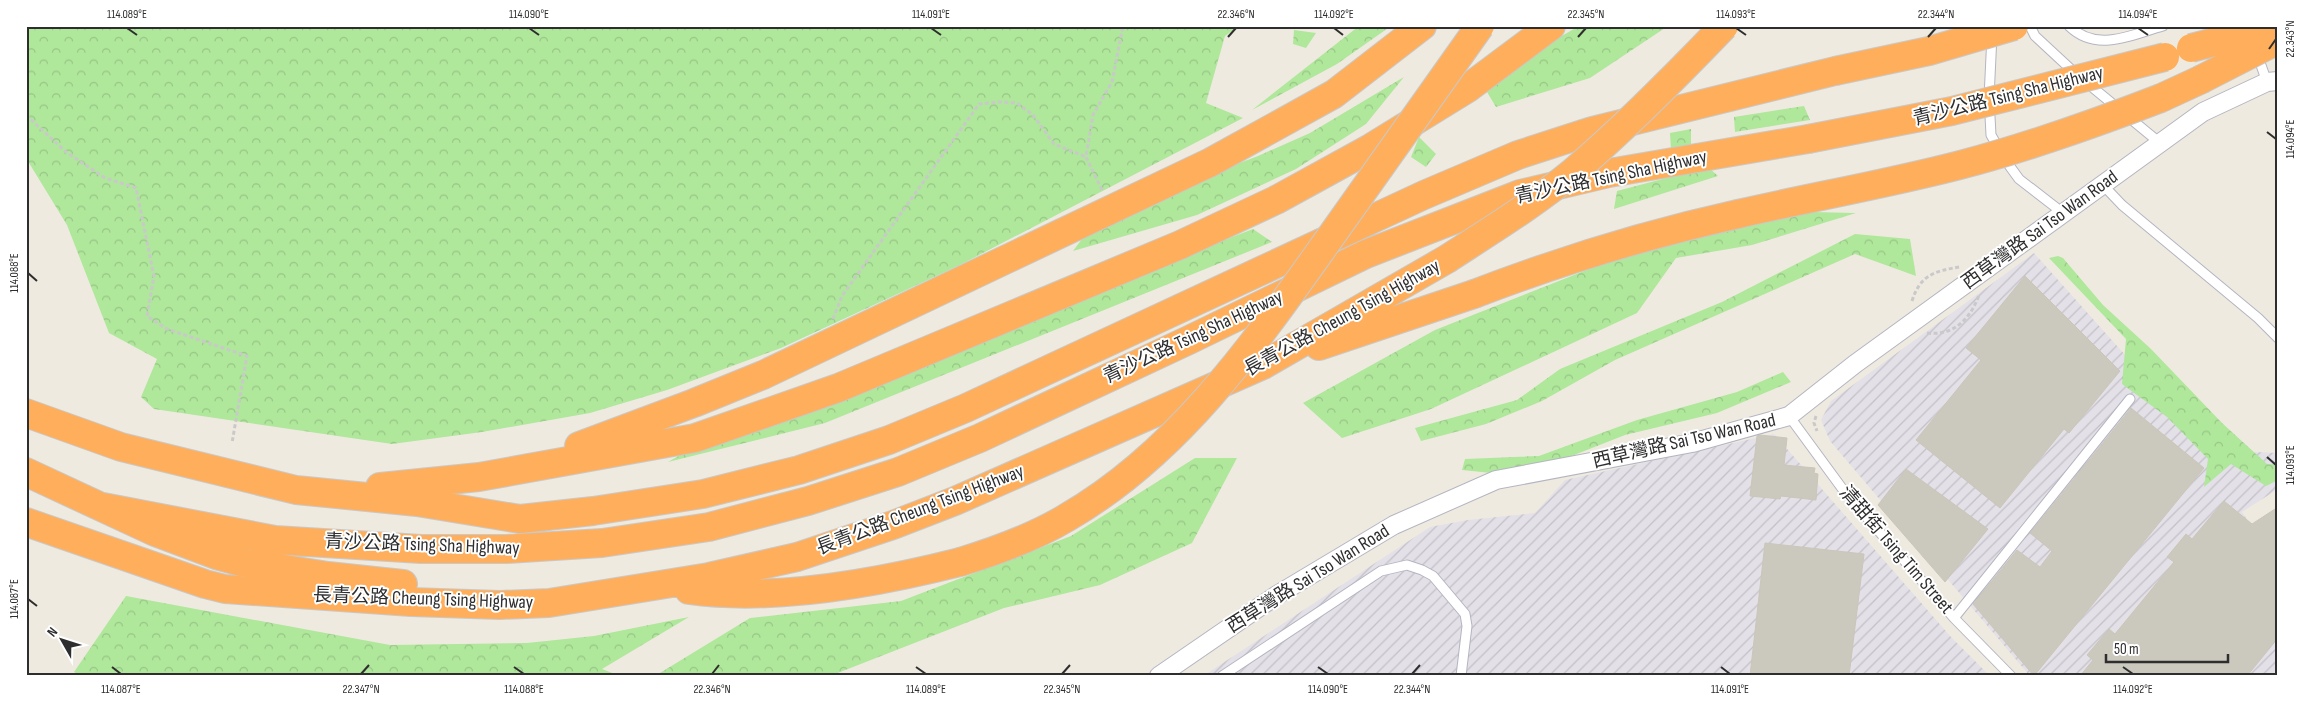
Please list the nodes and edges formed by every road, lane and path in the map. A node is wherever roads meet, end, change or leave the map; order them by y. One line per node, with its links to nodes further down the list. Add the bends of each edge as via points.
1 (1123, 26): 17 (path, via 1112,82 1093,115)
2 (1422, 26): 19 (highway, via 1334,94 1211,162)
3 (1480, 26): 37 (highway, bridge, via 1288,296 1212,394 1166,442 1091,503 1040,532 988,553 893,577 803,591 713,594)
4 (1551, 26): 33 (highway, via 1468,88 1369,150 1276,200 1180,245 838,388 695,438)
5 (1724, 26): 25 (highway, 長青公路 Cheung Tsing Highway, bridge, via 1638,113 1572,172 1447,259)
6 (1993, 26): 20 (lane, via 1989,98 1991,135 2019,179)
7 (2014, 26): 34 (highway, 青沙公路 Tsing Sha Highway, bridge, via 1929,51 1592,131 1518,155 1424,195 966,408 889,440 799,470 703,494 520,519 417,502)
8 (2030, 26): 16 (lane, via 2034,36 2058,59)
9 (2069, 26): 10 (lane, via 2080,35 2102,42)
10 (2163, 26)
11 (2247, 26): 14 (lane)
12 (2276, 26): 35 (highway, 青沙公路 Tsing Sha Highway, bridge, via 1952,111 1609,174 1520,194 1366,254 980,438 898,472 808,501 709,526 602,543 506,549 421,548 275,540)
13 (2278, 40): 25 (highway, bridge, via 2161,98 2046,139 1919,175 1740,213 1640,239 1554,265)
14 (2272, 82): 16 (street, 西草灣路 Sai Tso Wan Road, via 2203,112)
15 (26, 115): 31 (path, via 66,152 97,173 136,188 154,276 148,316 167,329 247,356)
16 (2160, 144): 18 (street, 西草灣路 Sai Tso Wan Road)
17 (1086, 157): 19 (path); 22 (path, via 1054,144 1033,115 1017,103 979,104)
18 (2103, 185): 20 (street, 西草灣路 Sai Tso Wan Road); 24 (lane, via 2122,205)
19 (1112, 210): 33 (highway, via 763,375)
20 (2063, 213): 29 (street, 西草灣路 Sai Tso Wan Road)
21 (1980, 292): 23 (path, via 1970,315 1956,326 1942,335)
22 (842, 296)
23 (1920, 333)
24 (2278, 338)
25 (1263, 365): 37 (highway, 長青公路 Cheung Tsing Highway, bridge, via 955,501 893,525 797,557)
26 (2130, 399): 39 (lane)
27 (1817, 411): 30 (path, via 1814,424)
28 (26, 413): 34 (highway, via 122,447 200,468 296,490)
29 (1789, 416): 39 (lane, 清甜街 Tsing Tim Street, via 1844,491); 40 (street, 西草灣路 Sai Tso Wan Road, via 1692,443 1496,480 1394,525 1277,595)
30 (1818, 434)
31 (232, 443)
32 (26, 472): 35 (highway)
33 (507, 472): 34 (highway)
34 (332, 493)
35 (104, 507): 38 (highway, via 155,532 241,562 416,586)
36 (26, 522): 38 (highway, 長青公路 Cheung Tsing Highway, via 225,589)
37 (659, 586): 38 (highway, 長青公路 Cheung Tsing Highway, via 549,603)
38 (500, 605)
39 (1954, 618): 43 (lane, 清甜街 Tsing Tim Street)
40 (1159, 676)
41 (1222, 676): 42 (lane, via 1381,571 1406,565 1432,576 1465,614 1467,626)
42 (1461, 676)
43 (2011, 676)

